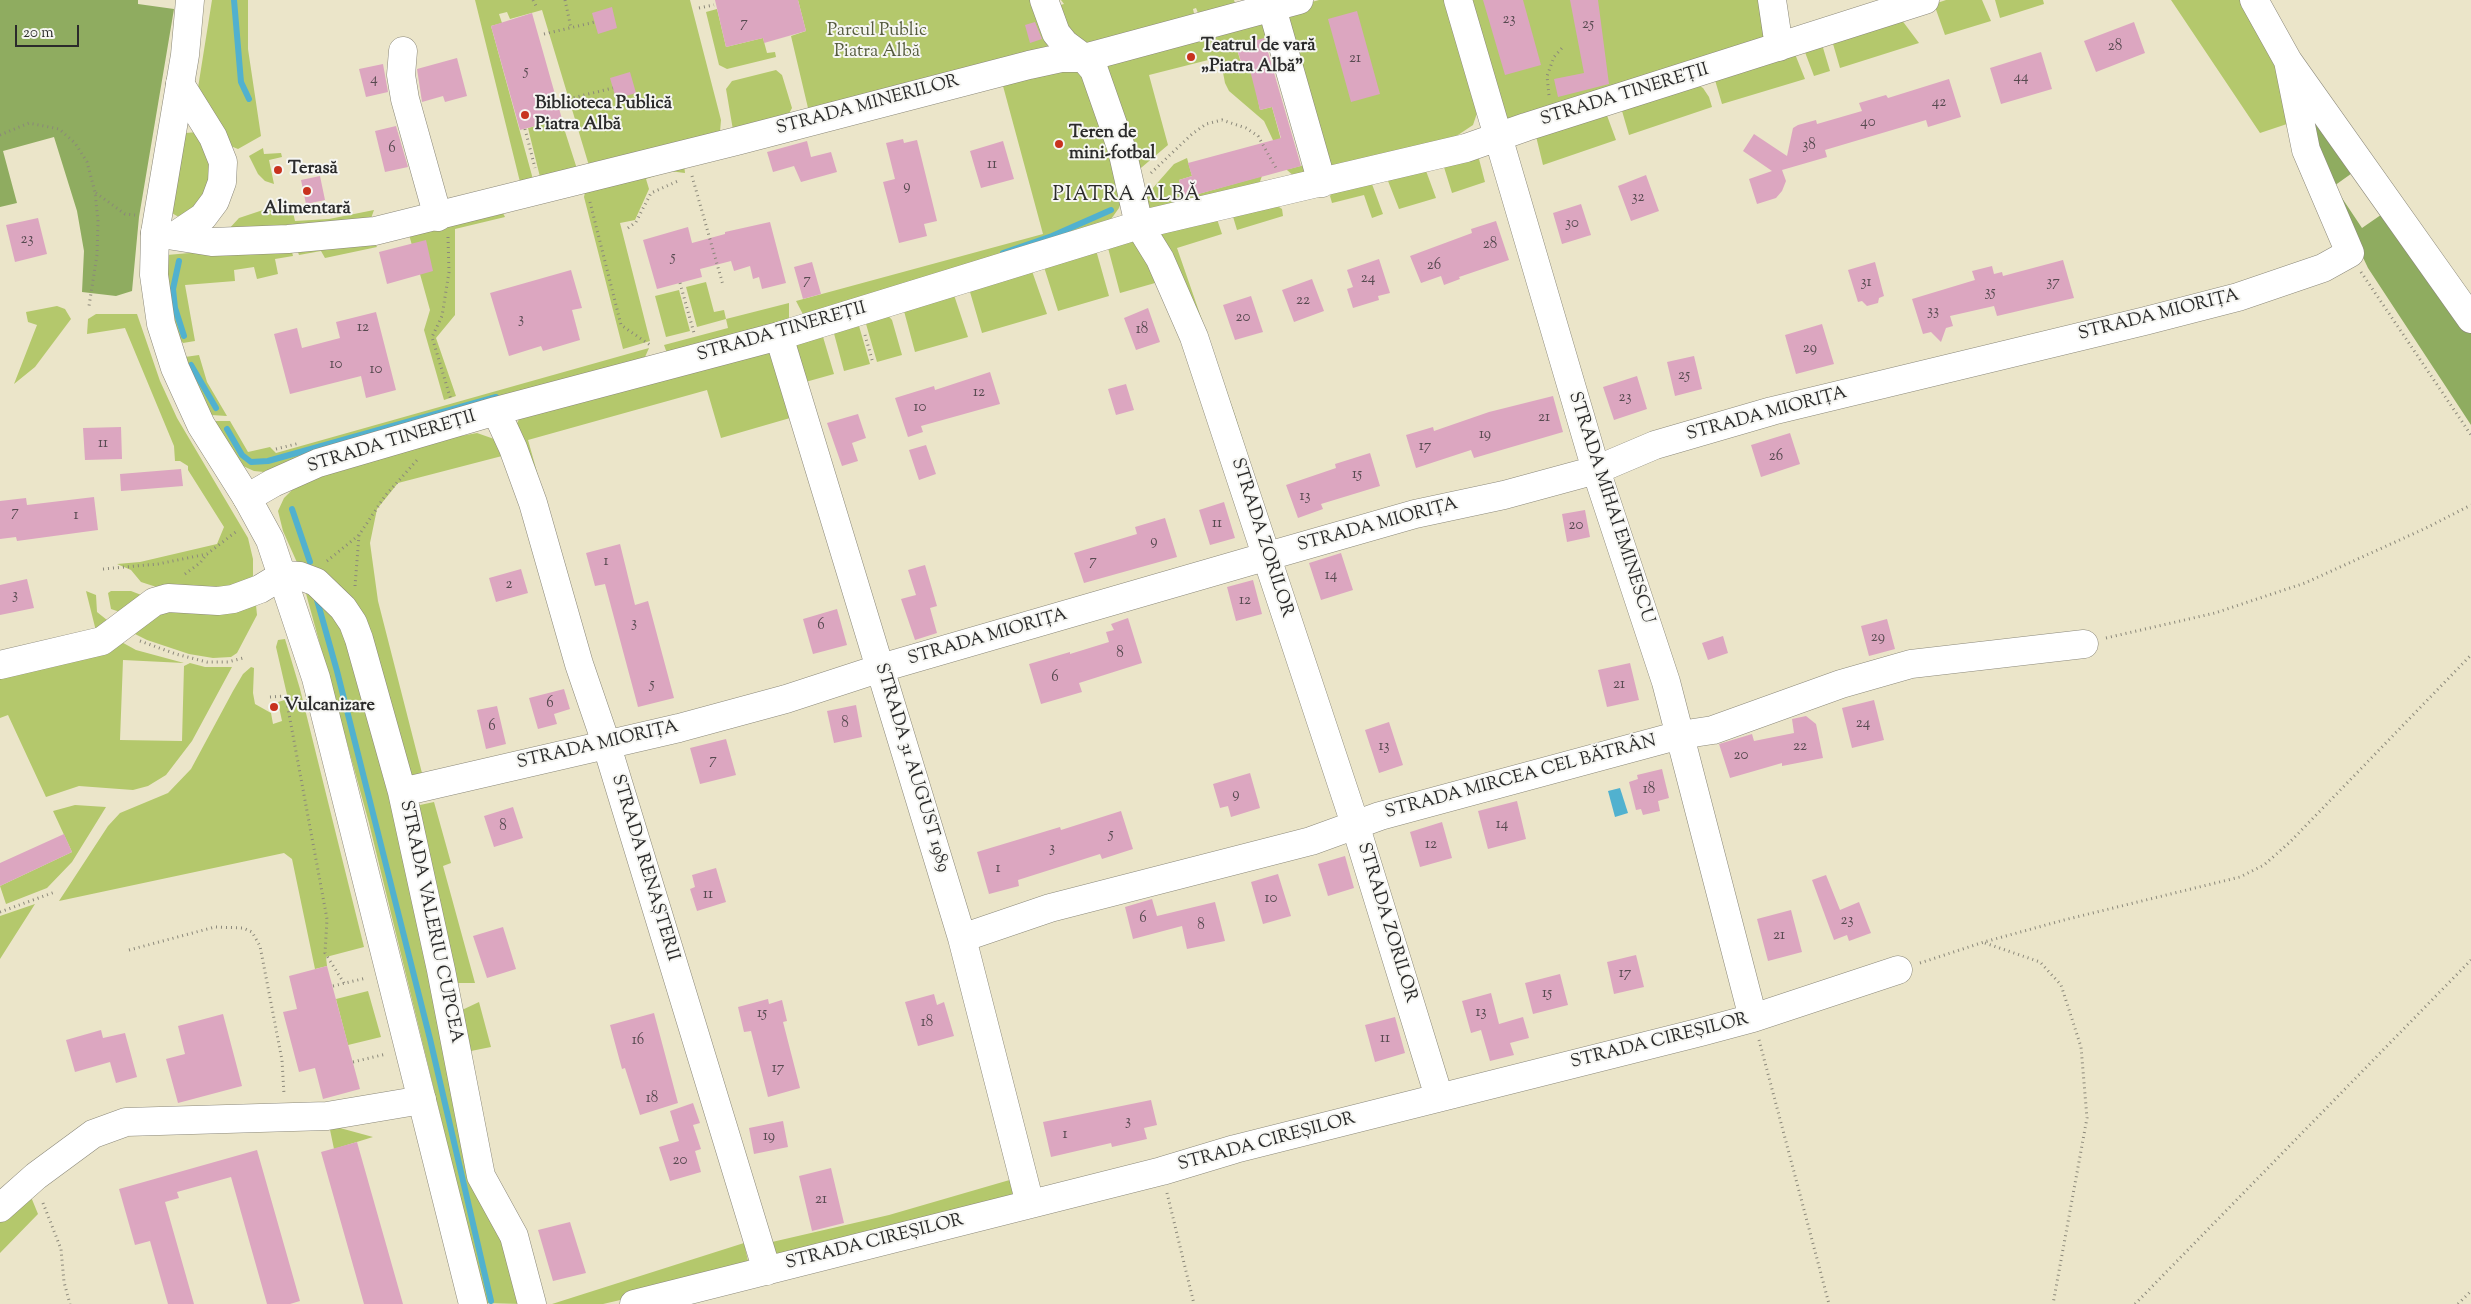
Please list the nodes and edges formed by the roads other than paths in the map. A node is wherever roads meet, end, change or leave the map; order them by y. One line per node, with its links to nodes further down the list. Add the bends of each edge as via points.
1 (190, 0): 13 (street)
2 (1044, 0): 11 (street, STRADA ZORILOR, via 1056,33)
3 (1299, 0): 8 (street, STRADA MINERILOR)
4 (1458, 0): 14 (street, STRADA MIHAI EMINESCU)
5 (1772, 0): 9 (street)
6 (1925, 0): 9 (street, STRADA TINEREŢII)
7 (2254, 0): 12 (street)
8 (1272, 8): 11 (street, STRADA MINERILOR); 15 (street)
9 (1780, 47): 14 (street, STRADA TINEREŢII)
10 (403, 51): 16 (street, via 401,75 405,99)
11 (1084, 58): 16 (street, STRADA MINERILOR, via 1060,58 1029,65); 17 (street, STRADA ZORILOR, via 1094,70 1122,150)
12 (2288, 61): 19 (street); 22 (street, STRADA MIORIŢA, via 2306,150 2350,253 2323,268 2238,297 1772,411 1655,445)
13 (180, 84): 18 (street); 18 (street, via 213,138 223,162 222,182 215,201 203,217)
14 (1496, 138): 15 (street, STRADA TINEREŢII); 22 (street, STRADA MIHAI EMINESCU, via 1510,175)
15 (1322, 183): 17 (street, STRADA TINEREŢII)
16 (442, 216): 18 (street, STRADA MINERILOR, via 375,231 288,239 212,242)
17 (1139, 225): 20 (street, STRADA TINEREŢII); 24 (street, STRADA ZORILOR, via 1160,259 1194,337)
18 (162, 228): 23 (street, via 154,275 169,352 201,425)
19 (2471, 319)
20 (779, 336): 21 (street, STRADA TINEREŢII); 28 (street, STRADA 31 AUGUST 1989)
21 (496, 411): 23 (street, STRADA TINEREŢII, via 318,463 273,482); 30 (street, STRADA RENAŞTERII, via 533,503 579,664)
22 (1596, 470): 24 (street, STRADA MIORIŢA, via 1504,495 1415,514); 29 (street, STRADA MIHAI EMINESCU)
23 (250, 504): 25 (street, via 270,540)
24 (1268, 556): 28 (street, STRADA MIORIŢA); 32 (street, STRADA ZORILOR)
25 (283, 575): 27 (street, via 260,589 233,599 168,598 154,602 102,641); 31 (street, STRADA VALERIU CUPCEA, via 300,576 316,582 352,623); 37 (street, via 316,678)
26 (2084, 644): 29 (street, STRADA MIRCEA CEL BĂTRÂN, via 1911,664 1841,684 1713,730)
27 (0, 665)
28 (881, 668): 30 (street, STRADA MIORIŢA, via 786,699 679,728); 33 (street, STRADA 31 AUGUST 1989)
29 (1680, 734): 32 (street, STRADA MIRCEA CEL BĂTRÂN); 35 (street, STRADA MIHAI EMINESCU)
30 (606, 743): 31 (street, STRADA MIORIŢA); 40 (street, STRADA RENAŞTERII)
31 (402, 792): 42 (street, STRADA VALERIU CUPCEA, via 482,1176 514,1236)
32 (1356, 824): 33 (street, STRADA MIRCEA CEL BĂTRÂN, via 1311,841 1050,908); 36 (street, STRADA ZORILOR)
33 (962, 938): 38 (street, STRADA 31 AUGUST 1989)
34 (1898, 970): 35 (street, STRADA CIREŞILOR)
35 (1753, 1018): 36 (street, STRADA CIREŞILOR)
36 (1439, 1097): 38 (street, STRADA CIREŞILOR)
37 (422, 1100): 39 (street, via 327,1116 126,1122 93,1134 36,1176); 41 (street)
38 (1030, 1204): 40 (street, STRADA CIREŞILOR)
39 (0, 1208)
40 (767, 1271): 43 (street, STRADA CIREŞILOR)
41 (472, 1304)
42 (532, 1304)
43 (634, 1304)

